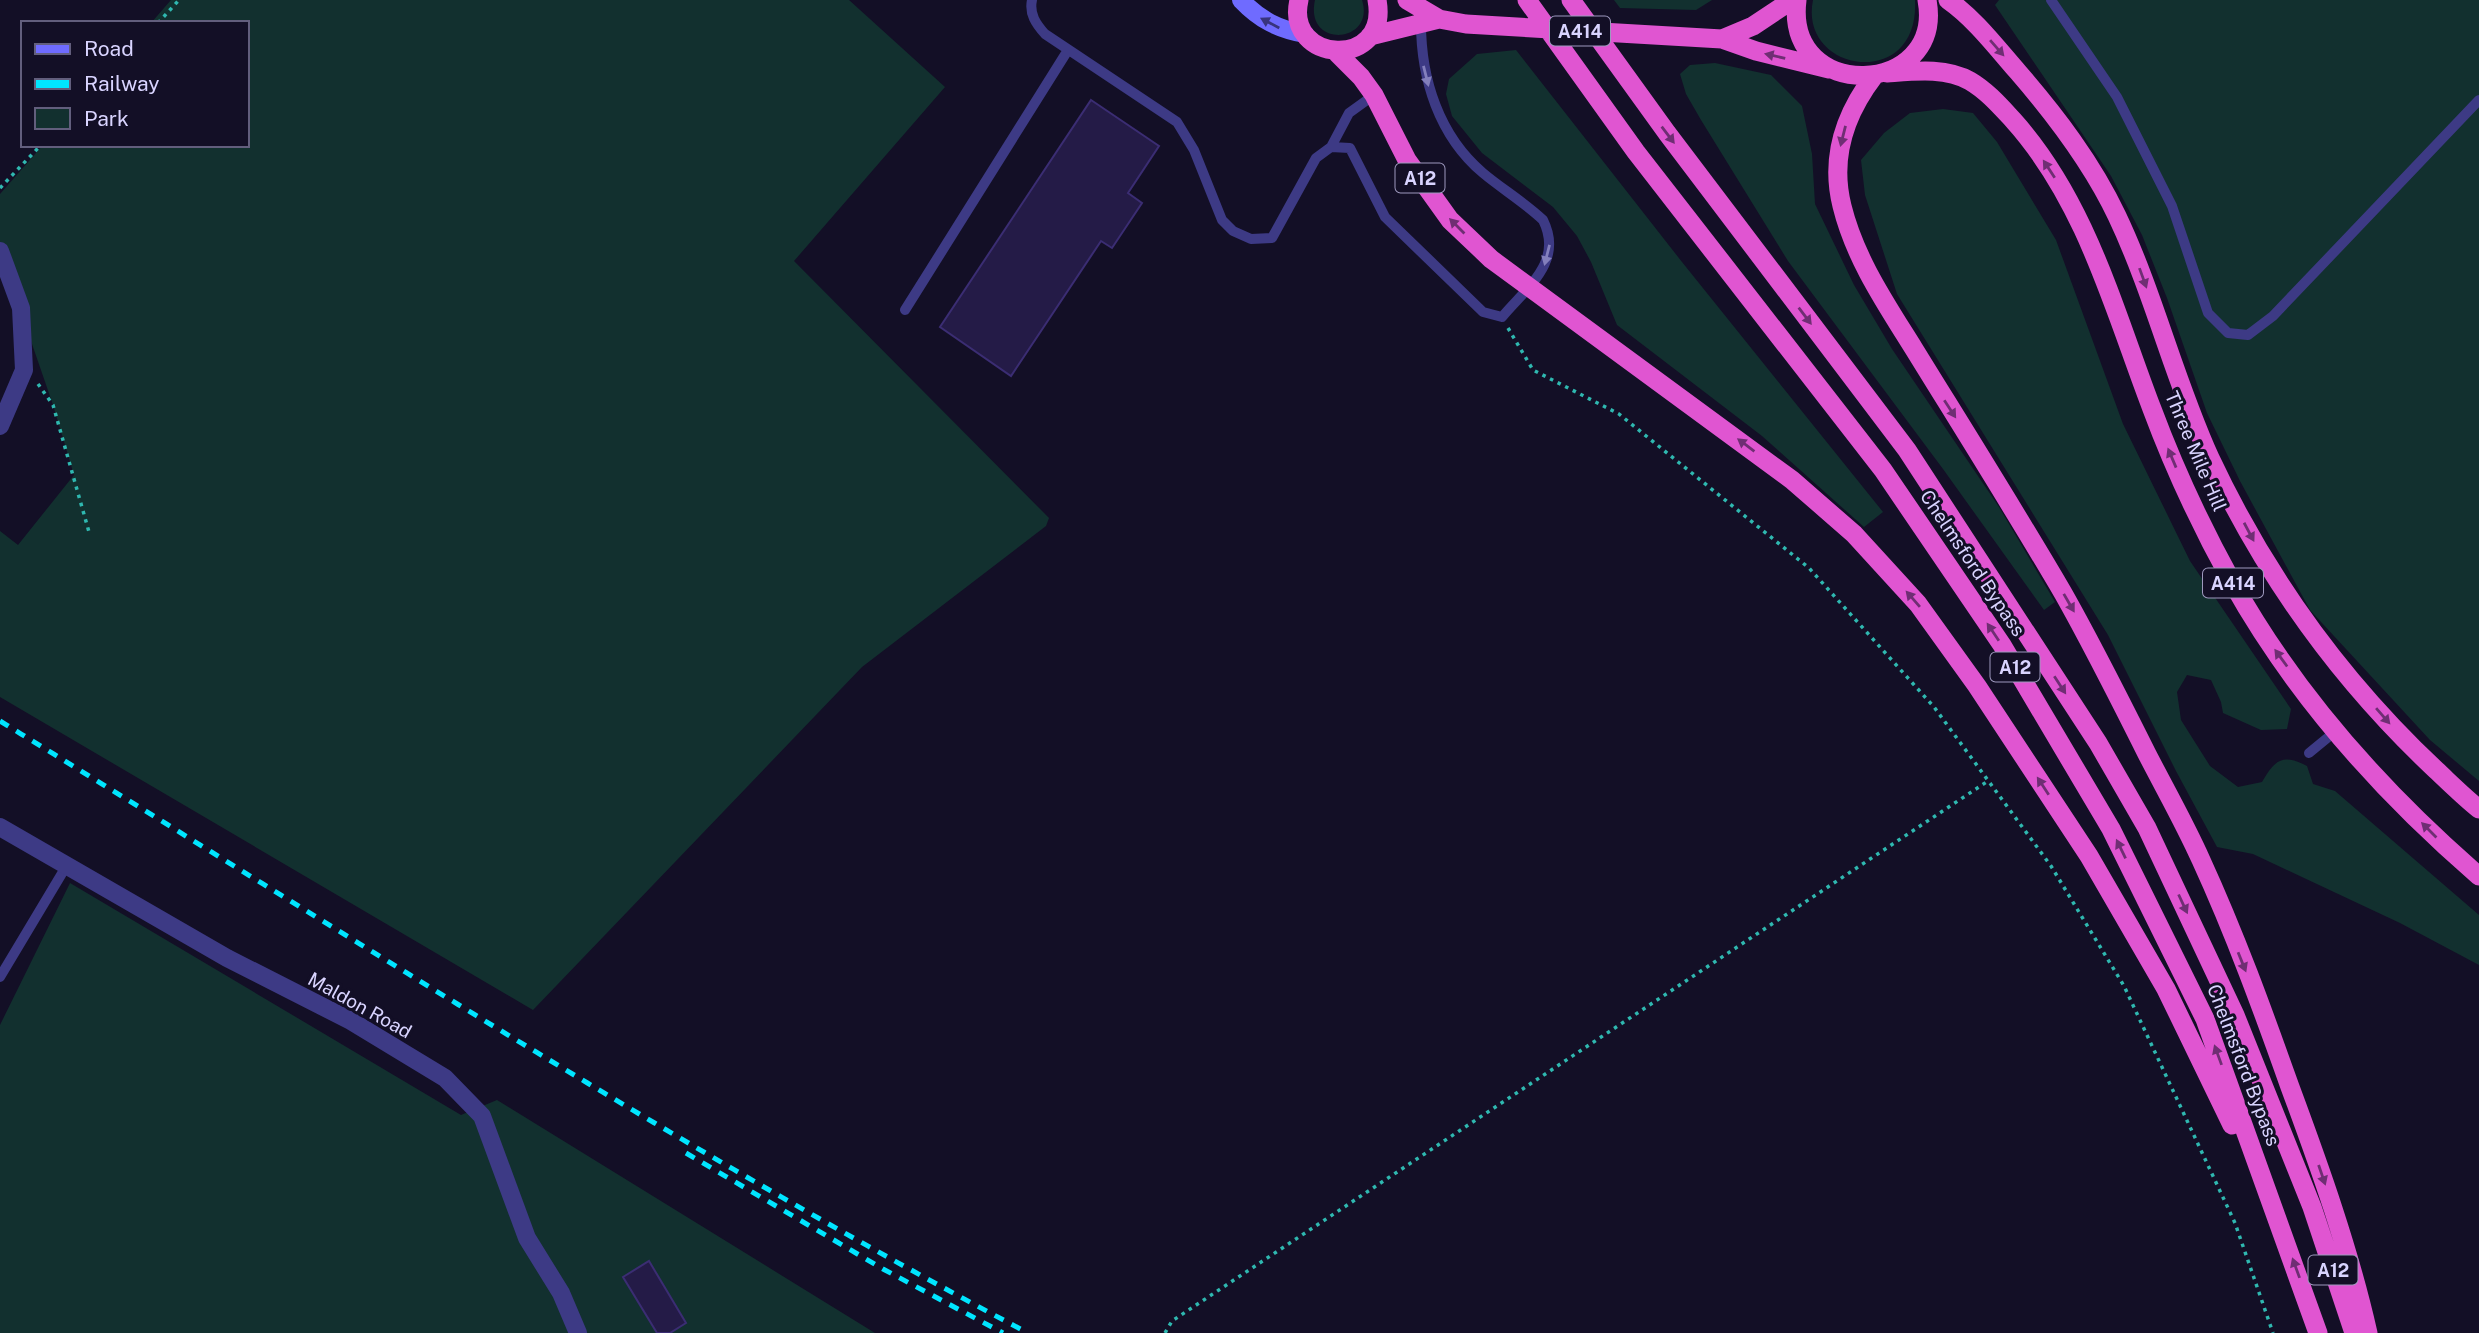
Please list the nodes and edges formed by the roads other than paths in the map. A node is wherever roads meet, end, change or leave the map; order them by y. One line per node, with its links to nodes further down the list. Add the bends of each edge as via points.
1 (1032, 0): 16 (lane, via 1034,22)
2 (1241, 0): 13 (main road, one-way to 2, via 1272,25)
3 (1299, 0): 13 (highway, via 1297,13)
4 (1377, 0): 14 (highway, via 1377,23)
5 (1527, 0): 34 (highway, Chelmsford Bypass / A12, one-way to 5, via 2204,1019 2111,829 2002,645 1883,471 1580,76)
6 (1572, 0): 37 (highway, Chelmsford Bypass / A12, one-way to 37, via 1906,450 2105,755 2147,828 2235,1015 2312,1207)
7 (1792, 0): 15 (highway, A414)
8 (1797, 0): 18 (highway, via 1799,30 1806,46)
9 (1927, 0): 19 (highway, via 1923,38 1909,59)
10 (1948, 0): 29 (highway, Three Mile Hill / A414, one-way to 29, via 1964,11 2023,78 2096,177 2138,265 2211,459 2281,585 2332,658 2404,740)
11 (2051, 0): 21 (lane, via 2117,97 2172,206 2208,313 2228,334 2248,335 2273,316)
12 (1422, 13): 14 (highway, A414); 15 (highway, A414, via 1466,24); 24 (lane, one-way to 24, via 1425,73 1449,134 1481,171 1543,220 1548,231 1548,259)
13 (1305, 34): 17 (highway, via 1317,46)
14 (1370, 36): 17 (highway, via 1357,47)
15 (1722, 40): 18 (highway, A414, one-way to 15)
16 (1068, 50): 22 (lane, via 1177,122 1194,150 1222,220 1251,239 1272,238 1316,158); 25 (lane)
17 (1336, 52): 20 (highway, A12)
18 (1829, 69): 19 (highway, Three Mile Hill, via 1847,76)
19 (1881, 74): 27 (highway, Three Mile Hill / A414, one-way to 19, via 2271,644 2233,583 2172,460 2099,264 2066,197 2033,145 1986,92 1967,79 1923,70); 38 (highway, A12, one-way to 38, via 1856,102 1838,159 1842,207 1864,265 2085,632 2201,860 2319,1166 2354,1272)
20 (1374, 95): 22 (lane, via 1349,113); 24 (highway, A12, one-way to 20, via 1450,220 1407,160)
21 (2479, 100)
22 (1331, 148): 24 (lane, via 1350,148 1385,216 1483,312 1502,317)
23 (0, 251): 26 (street, via 21,309 24,370)
24 (1528, 286): 34 (highway, A12, one-way to 24, via 2166,989 2090,856 1918,604 1854,534 1792,480)
25 (905, 310)
26 (0, 426)
27 (2337, 730): 28 (lane); 32 (highway, Three Mile Hill / A414, one-way to 27, via 2386,787)
28 (2309, 753)
29 (2479, 809)
30 (0, 827): 31 (street, Maldon Road)
31 (67, 865): 33 (lane); 35 (street, Maldon Road, via 445,1077 482,1116 527,1237 561,1293)
32 (2479, 876)
33 (0, 976)
34 (2284, 1234): 36 (highway, Chelmsford Bypass / A12, one-way to 34)
35 (578, 1333)
36 (2318, 1333)
37 (2354, 1333)
38 (2368, 1333)

